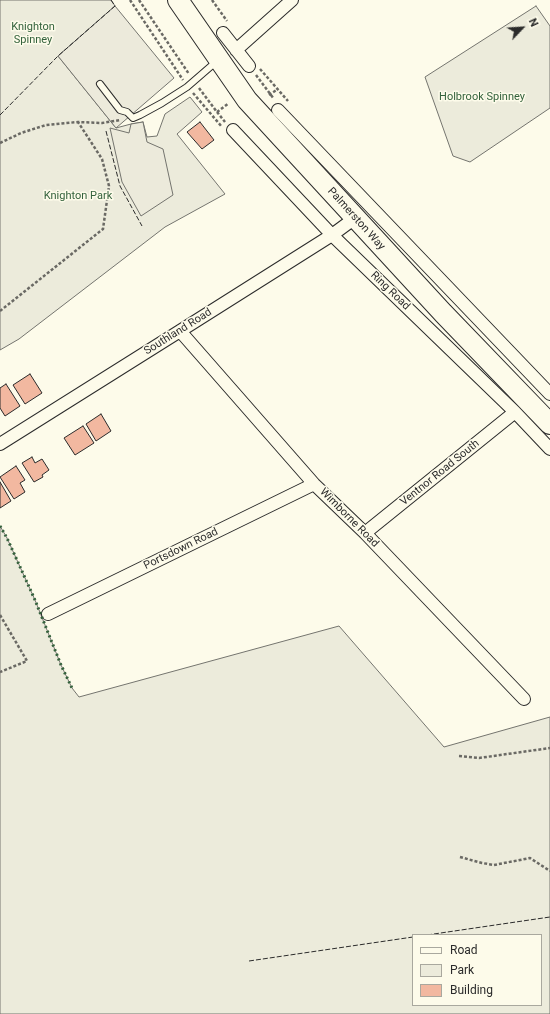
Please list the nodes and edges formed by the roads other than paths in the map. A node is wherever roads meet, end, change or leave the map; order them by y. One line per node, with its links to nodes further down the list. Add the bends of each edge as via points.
1 (178, 0): 4 (highway, Palmerston Way)
2 (292, 0): 4 (street)
3 (223, 33): 4 (street)
4 (228, 54): 5 (street); 6 (lane, via 162,104 133,118 120,110); 9 (highway, Palmerston Way, via 248,100)
5 (249, 66)
6 (100, 84)
7 (278, 110): 12 (street)
8 (233, 130): 10 (street, Ring Road)
9 (355, 218): 10 (street, Southland Road); 14 (highway, Palmerston Way, via 442,313)
10 (332, 235): 11 (street, Southland Road); 13 (street, Ring Road)
11 (180, 331): 15 (street, Southland Road); 17 (street, Wimborne Road)
12 (550, 394)
13 (515, 412): 16 (street, Ring Road); 18 (street, Ventnor Road South)
14 (550, 424)
15 (0, 444)
16 (550, 449)
17 (314, 484): 18 (street, Wimborne Road); 19 (street, Portsdown Road)
18 (365, 533): 20 (street, Wimborne Road)
19 (48, 614)
20 (524, 699)

